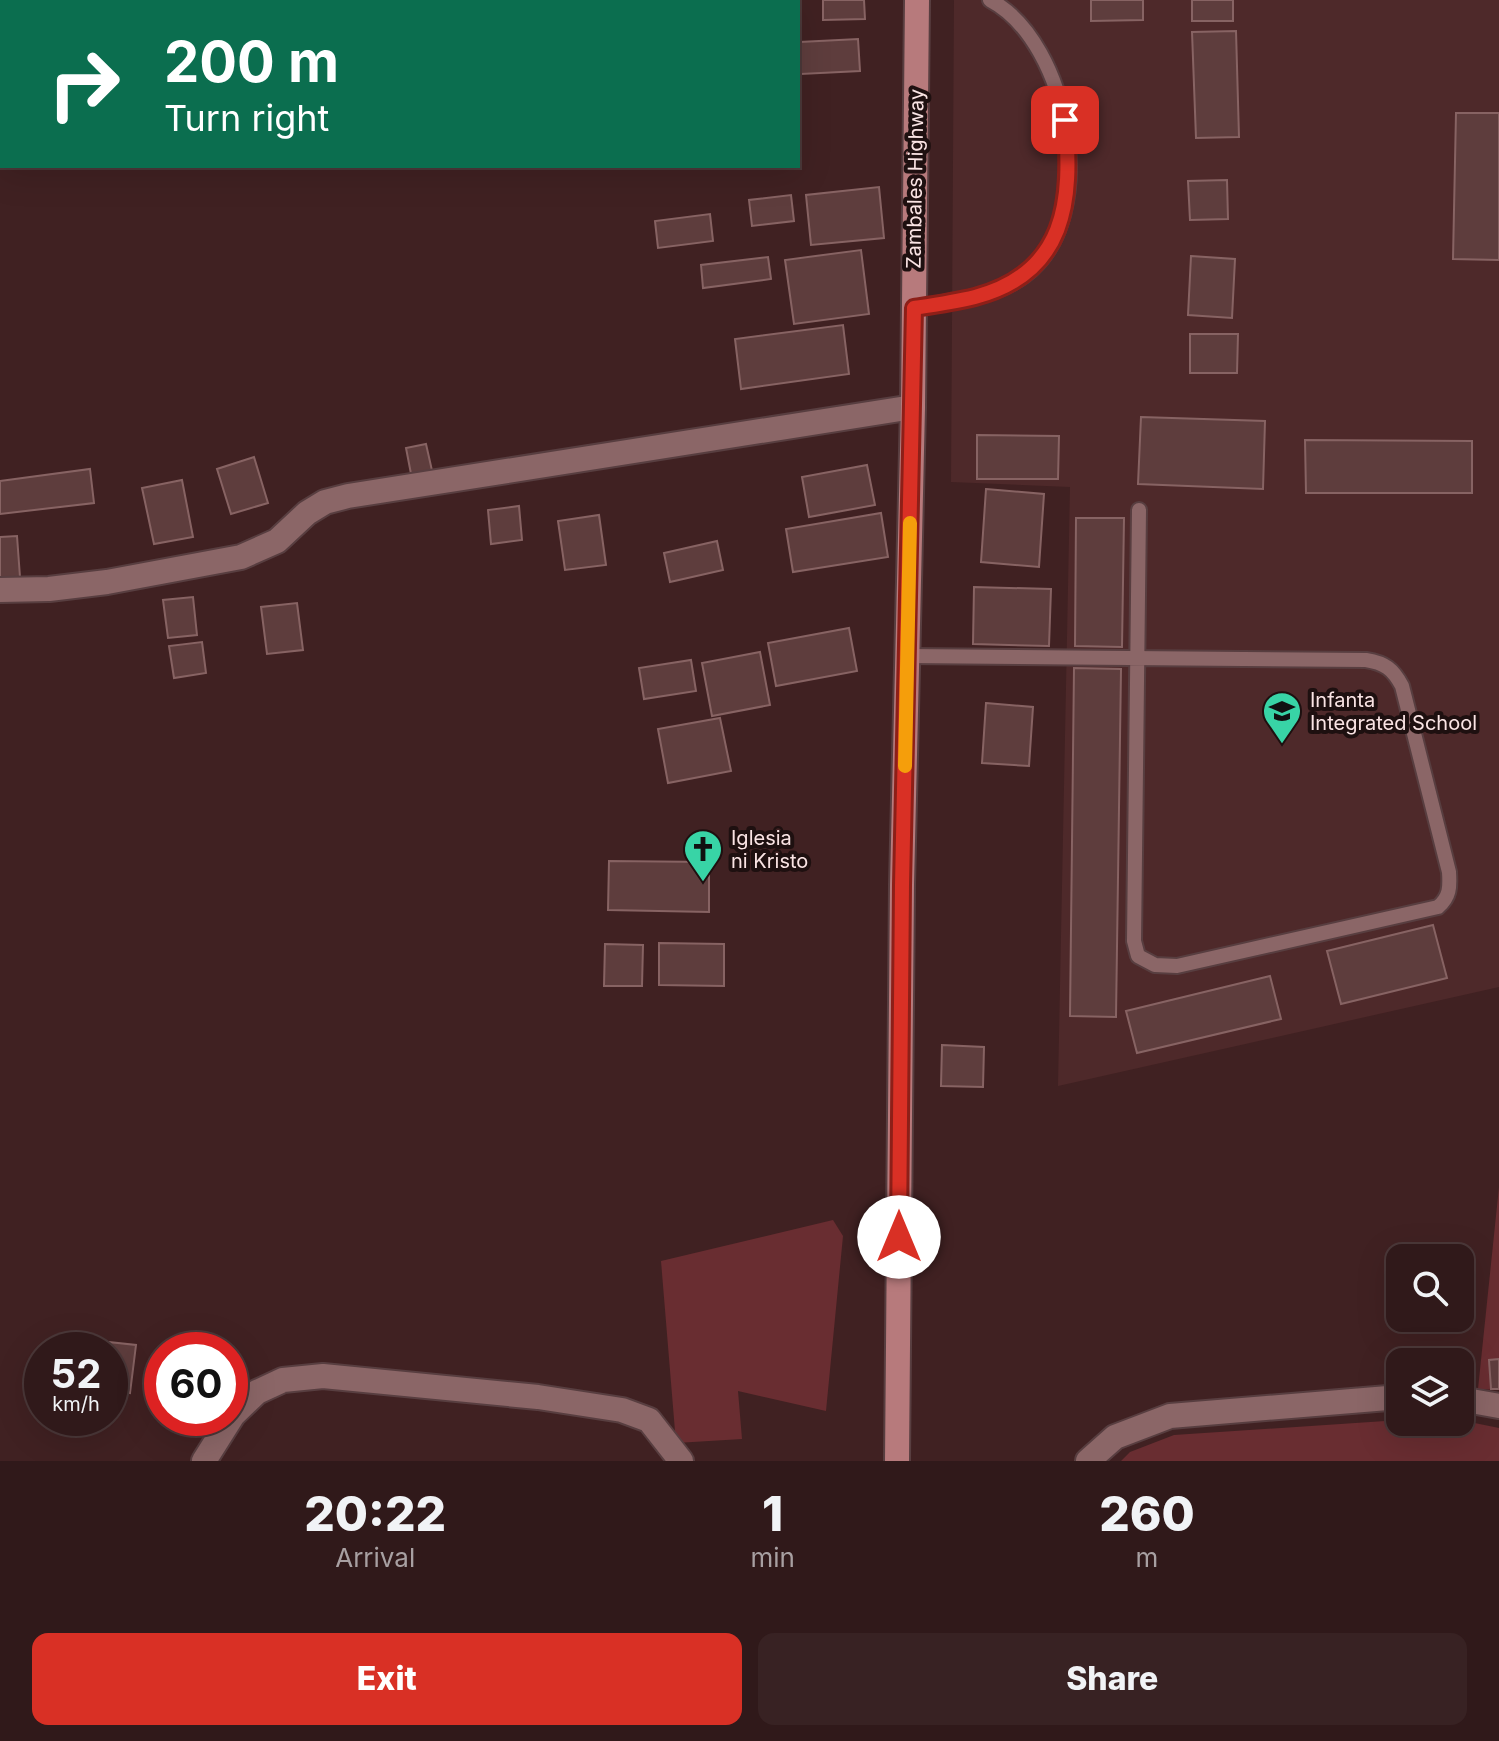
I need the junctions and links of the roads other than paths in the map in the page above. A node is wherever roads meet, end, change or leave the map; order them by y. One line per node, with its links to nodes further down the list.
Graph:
1 (917, 0): 3 (main road, Zambales Highway)
2 (990, 0): 3 (lane)
3 (914, 308): 4 (main road, Zambales Highway)
4 (913, 407): 6 (street); 7 (main road, Zambales Highway)
5 (1139, 510): 8 (lane)
6 (0, 590)
7 (908, 656): 8 (lane); 14 (main road, Zambales Highway)
8 (1137, 658): 8 (lane)
9 (1386, 1398): 15 (street)
10 (1474, 1402): 11 (street)
11 (1499, 1406)
12 (204, 1461): 13 (street)
13 (681, 1461)
14 (897, 1461)
15 (1088, 1461)

